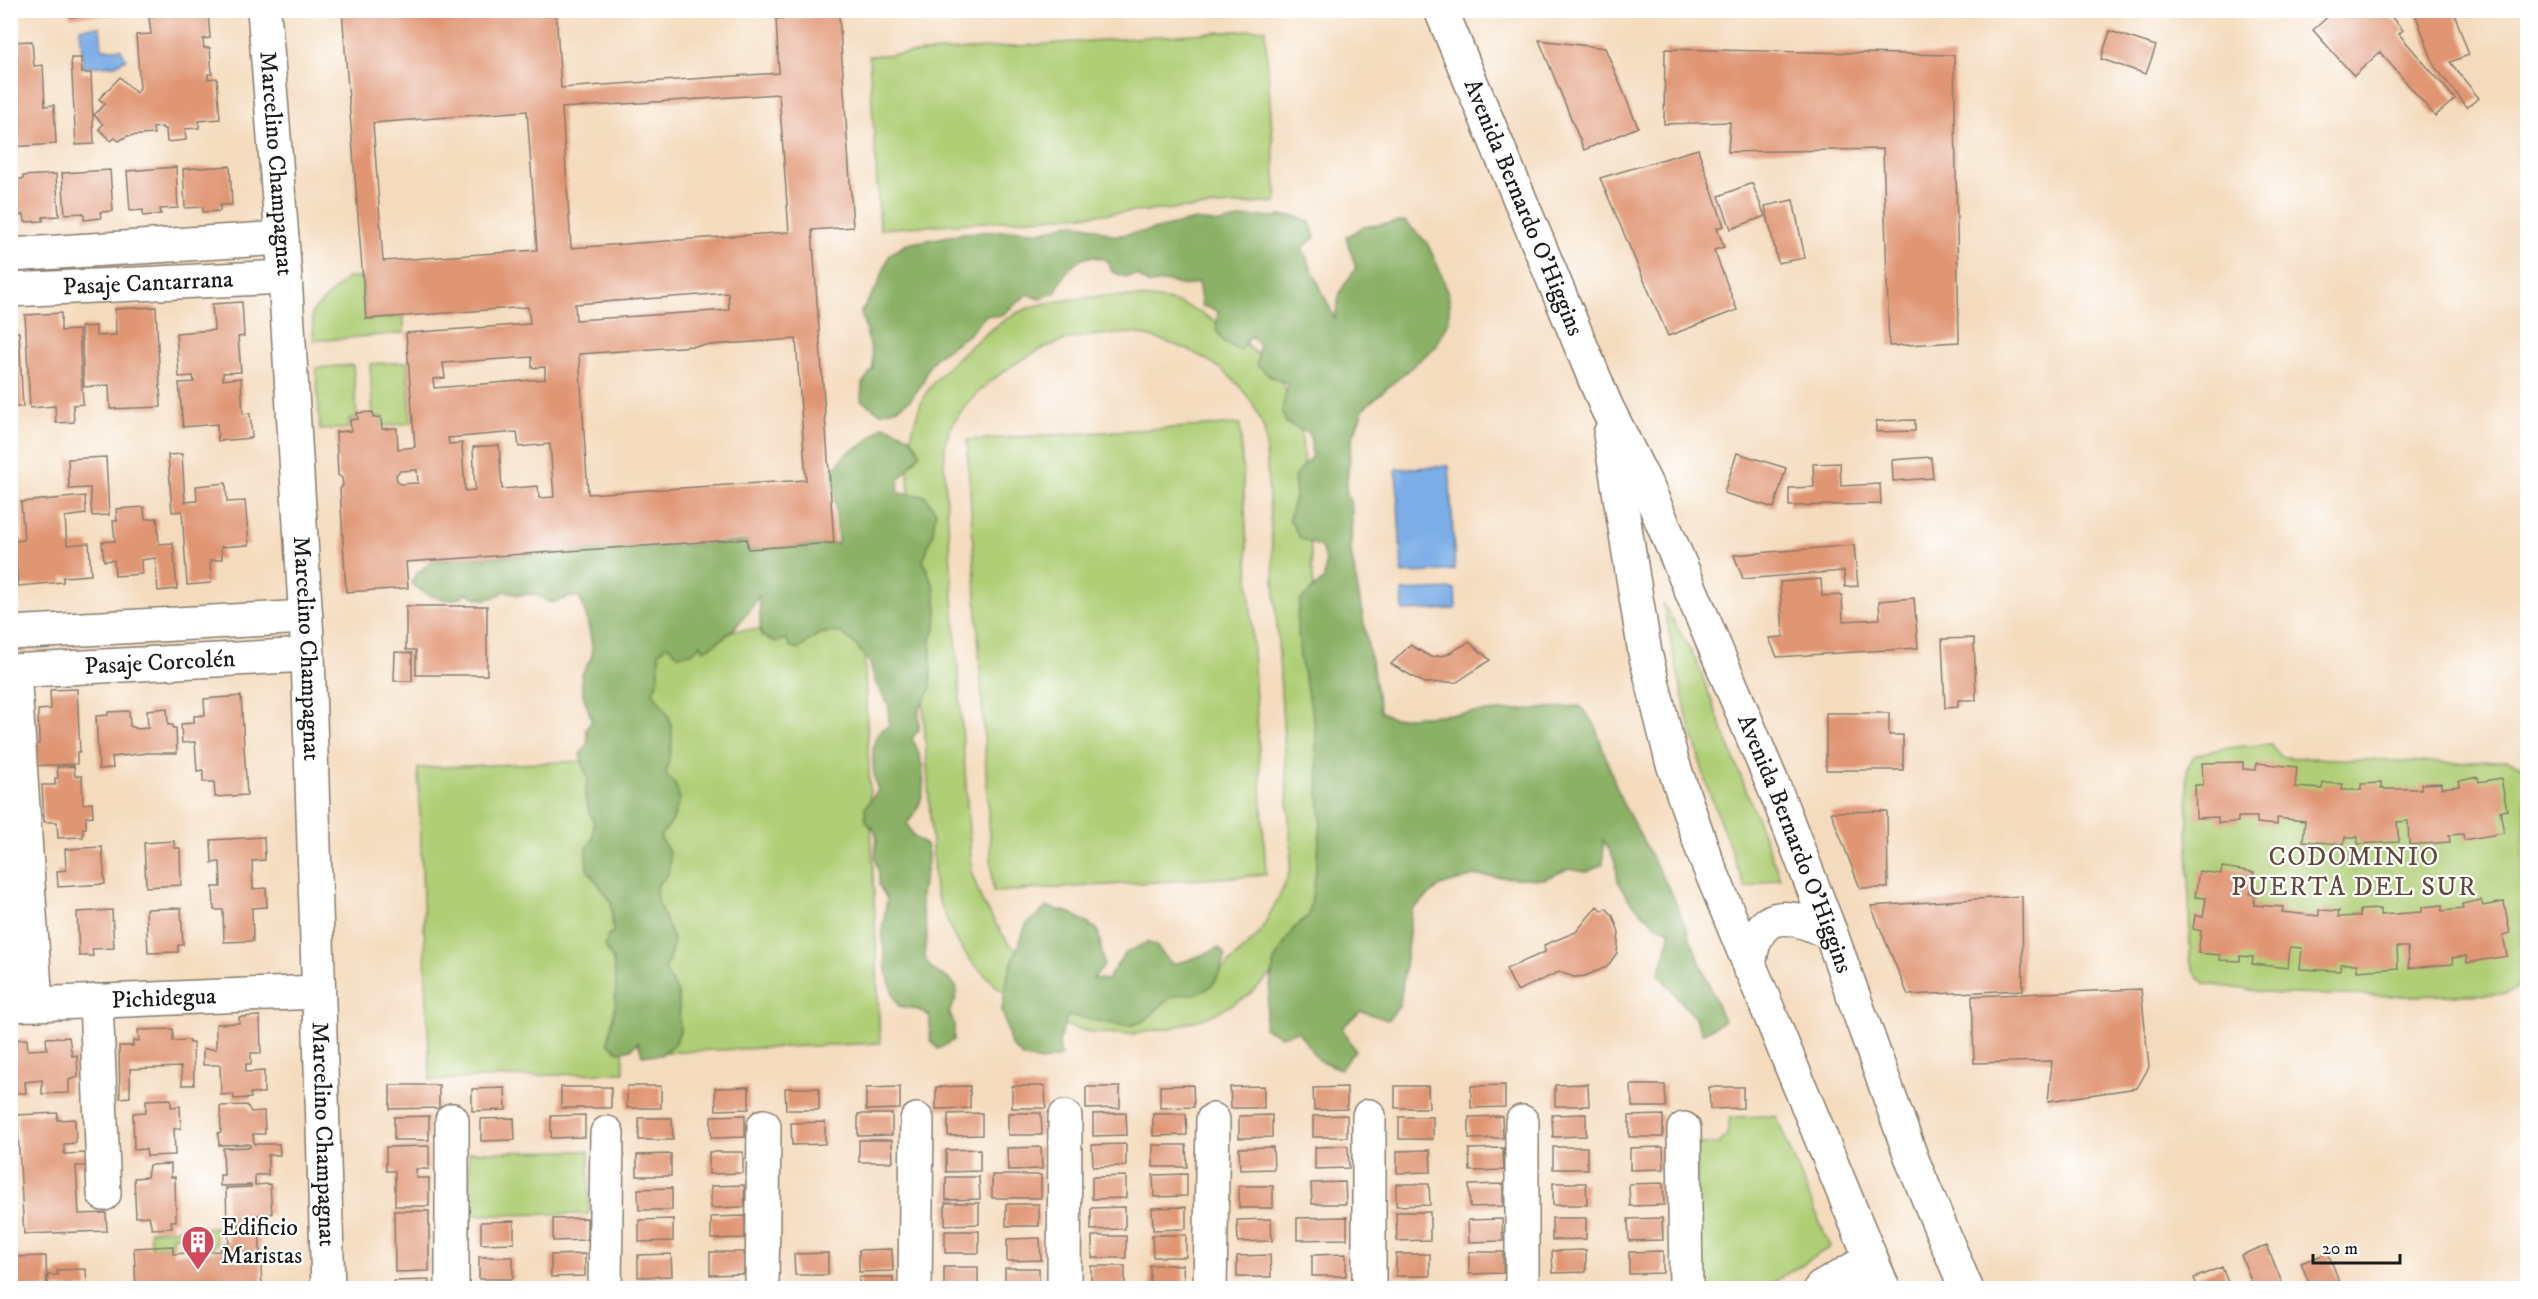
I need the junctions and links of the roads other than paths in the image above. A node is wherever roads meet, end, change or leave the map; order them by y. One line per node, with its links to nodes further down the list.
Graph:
1 (264, 10): 3 (street, Marcelino Champagnat)
2 (1441, 10): 7 (street, Avenida Bernardo O'Higgins)
3 (282, 238): 4 (street, Pasaje Cantarrana); 5 (street, Marcelino Champagnat)
4 (10, 255)
5 (285, 277): 6 (street, Pasaje Cantarrana); 8 (street, Marcelino Champagnat)
6 (10, 290)
7 (1606, 406): 13 (street, Avenida Bernardo O'Higgins); 14 (street, Avenida Bernardo O'Higgins)
8 (306, 617): 9 (street, Pasaje Corcolén); 10 (street, Marcelino Champagnat)
9 (10, 633)
10 (308, 655): 11 (street, Pasaje Corcolén); 15 (street, Marcelino Champagnat)
11 (13, 671): 12 (street)
12 (18, 847): 17 (street)
13 (1831, 934): 14 (street); 41 (street, Avenida Bernardo O'Higgins)
14 (1749, 968): 28 (street, Avenida Bernardo O'Higgins)
15 (317, 992): 16 (street, Pichidegua); 29 (street, Marcelino Champagnat)
16 (96, 1001): 17 (street, Pichidegua); 27 (street)
17 (23, 1004)
18 (1369, 1116): 36 (street)
19 (1065, 1117): 34 (street)
20 (452, 1120): 30 (street)
21 (917, 1120): 33 (street)
22 (1213, 1120): 35 (street)
23 (1522, 1122): 37 (street)
24 (764, 1126): 32 (street)
25 (1684, 1129): 38 (street)
26 (608, 1133): 31 (street)
27 (104, 1194)
28 (1871, 1258): 39 (street); 40 (street, Avenida Bernardo O'Higgins)
29 (328, 1288)
30 (452, 1288)
31 (605, 1288)
32 (762, 1288)
33 (915, 1288)
34 (1064, 1288)
35 (1210, 1288)
36 (1369, 1288)
37 (1522, 1288)
38 (1686, 1288)
39 (1821, 1288)
40 (1883, 1288)
41 (1966, 1288)

